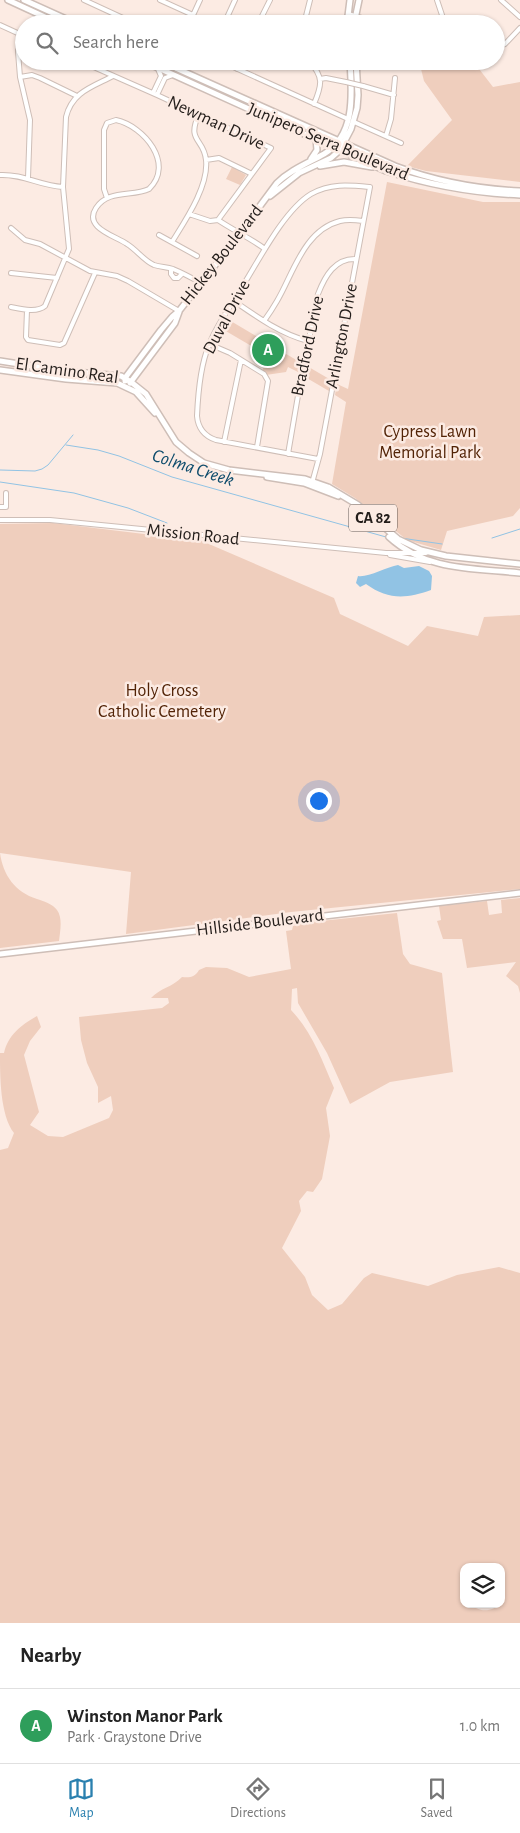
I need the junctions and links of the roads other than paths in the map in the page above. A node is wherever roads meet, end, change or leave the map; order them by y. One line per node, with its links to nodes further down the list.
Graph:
1 (8, 0): 14 (main road)
2 (24, 0): 15 (main road)
3 (84, 0): 16 (street)
4 (160, 0): 17 (street)
5 (200, 0): 17 (street)
6 (235, 0): 18 (street)
7 (270, 0): 19 (street)
8 (310, 0): 20 (street)
9 (350, 0): 13 (main road)
10 (359, 0): 21 (main road)
11 (437, 0): 22 (street)
12 (502, 0): 23 (street)
13 (348, 14): 21 (street)
14 (40, 15)
15 (57, 15)
16 (116, 15)
17 (193, 15)
18 (228, 15)
19 (262, 15)
20 (306, 15)
21 (356, 15)
22 (442, 15)
23 (520, 17)
24 (0, 25): 26 (street)
25 (520, 28): 27 (street)
26 (15, 32)
27 (505, 44)
28 (19, 70): 39 (street)
29 (100, 70): 38 (street, Newman Drive)
30 (159, 70): 42 (street)
31 (163, 70): 37 (main road, Junipero Serra Boulevard)
32 (179, 70): 50 (main road, Junipero Serra Boulevard)
33 (239, 70): 45 (street)
34 (317, 70): 41 (street)
35 (350, 70): 47 (main road, Hickey Boulevard)
36 (356, 70): 47 (main road, Hickey Boulevard)
37 (174, 75): 42 (street); 51 (main road, Junipero Serra Boulevard)
38 (113, 76): 42 (street, Newman Drive); 44 (street)
39 (20, 77): 44 (street); 63 (street)
40 (395, 78): 43 (street)
41 (320, 79): 43 (street, bridge); 45 (street)
42 (155, 94): 46 (street, Newman Drive)
43 (394, 94): 49 (street)
44 (77, 96): 64 (street)
45 (314, 104): 47 (street)
46 (199, 114): 57 (street); 61 (street, Newman Drive)
47 (351, 120): 48 (main road, Hickey Boulevard); 49 (street)
48 (346, 132): 50 (main road); 52 (main road, Hickey Boulevard); 55 (main road)
49 (386, 136): 53 (street)
50 (326, 137): 52 (main road, Junipero Serra Boulevard)
51 (316, 139): 54 (main road, Junipero Serra Boulevard); 58 (main road)
52 (340, 143): 54 (main road, Hickey Boulevard); 55 (main road, Junipero Serra Boulevard); 56 (main road, Hickey Boulevard)
53 (401, 143)
54 (333, 147): 56 (main road, Junipero Serra Boulevard); 58 (main road, Hickey Boulevard)
55 (352, 148): 66 (main road, Junipero Serra Boulevard)
56 (340, 150): 59 (main road, Hickey Boulevard); 60 (main road, Junipero Serra Boulevard)
57 (206, 160): 61 (street); 70 (street)
58 (309, 162): 69 (main road, Hickey Boulevard)
59 (304, 170): 60 (main road); 69 (main road, Hickey Boulevard)
60 (386, 171): 67 (main road, Junipero Serra Boulevard)
61 (252, 174): 71 (street, Newman Drive)
62 (0, 175): 63 (street)
63 (28, 178): 64 (street)
64 (63, 187): 79 (street)
65 (370, 187): 72 (street, Arlington Drive); 77 (street, Duval Drive)
66 (520, 191)
67 (520, 195)
68 (107, 198): 68 (street); 81 (street)
69 (265, 200): 74 (main road, Hickey Boulevard)
70 (189, 214): 71 (street); 76 (street)
71 (218, 220): 74 (street)
72 (363, 221): 80 (street, Arlington Drive); 91 (street)
73 (11, 228): 79 (street)
74 (240, 233): 77 (street); 86 (main road, Hickey Boulevard)
75 (159, 235): 76 (street)
76 (172, 242): 78 (street)
77 (265, 249): 87 (street, Duval Drive)
78 (196, 256)
79 (67, 258): 83 (street); 85 (street)
80 (356, 259): 92 (street, Bradford Drive); 103 (street, Arlington Drive)
81 (172, 269): 84 (street); 84 (street)
82 (11, 273): 85 (street)
83 (95, 273): 89 (street); 90 (street)
84 (182, 274): 86 (street)
85 (57, 278): 89 (street)
86 (202, 283): 90 (main road, Hickey Boulevard)
87 (234, 302): 91 (street); 93 (street, Duval Drive)
88 (11, 307): 89 (street)
89 (27, 310)
90 (179, 311): 97 (main road, Hickey Boulevard); 98 (main road, Hickey Boulevard)
91 (264, 321): 92 (street)
92 (308, 341): 102 (street, Bradford Drive)
93 (209, 344): 94 (street); 100 (street, Duval Drive)
94 (240, 360): 100 (street); 101 (street)
95 (0, 361): 97 (main road, El Camino Real / CA 82)
96 (0, 370): 99 (main road, El Camino Real / CA 82)
97 (125, 378): 98 (main road, El Camino Real / CA 82); 99 (main road)
98 (131, 382): 99 (main road, Hickey Boulevard); 104 (main road, El Camino Real / CA 82)
99 (126, 387): 104 (main road, El Camino Real / CA 82)
100 (224, 442): 101 (street, Duval Drive)
101 (256, 448): 102 (street, Duval Drive)
102 (288, 454): 103 (street, Duval Drive)
103 (318, 459): 104 (street, Arlington Drive)
104 (312, 483): 108 (main road, El Camino Real / CA 82); 111 (main road, El Camino Real / CA 82)
105 (6, 493): 106 (street)
106 (0, 507)
107 (0, 520): 110 (street, Mission Road)
108 (393, 540): 109 (main road, El Camino Real / CA 82); 110 (street)
109 (411, 553): 110 (street, Mission Road); 111 (street, Mission Road); 112 (main road, El Camino Real / CA 82)
110 (386, 554): 112 (street, Mission Road)
111 (433, 554): 113 (main road, El Camino Real / CA 82)
112 (435, 563): 114 (main road, El Camino Real / CA 82)
113 (520, 564)
114 (520, 573)
115 (520, 893): 116 (main road, Hillside Boulevard)
116 (0, 954)

